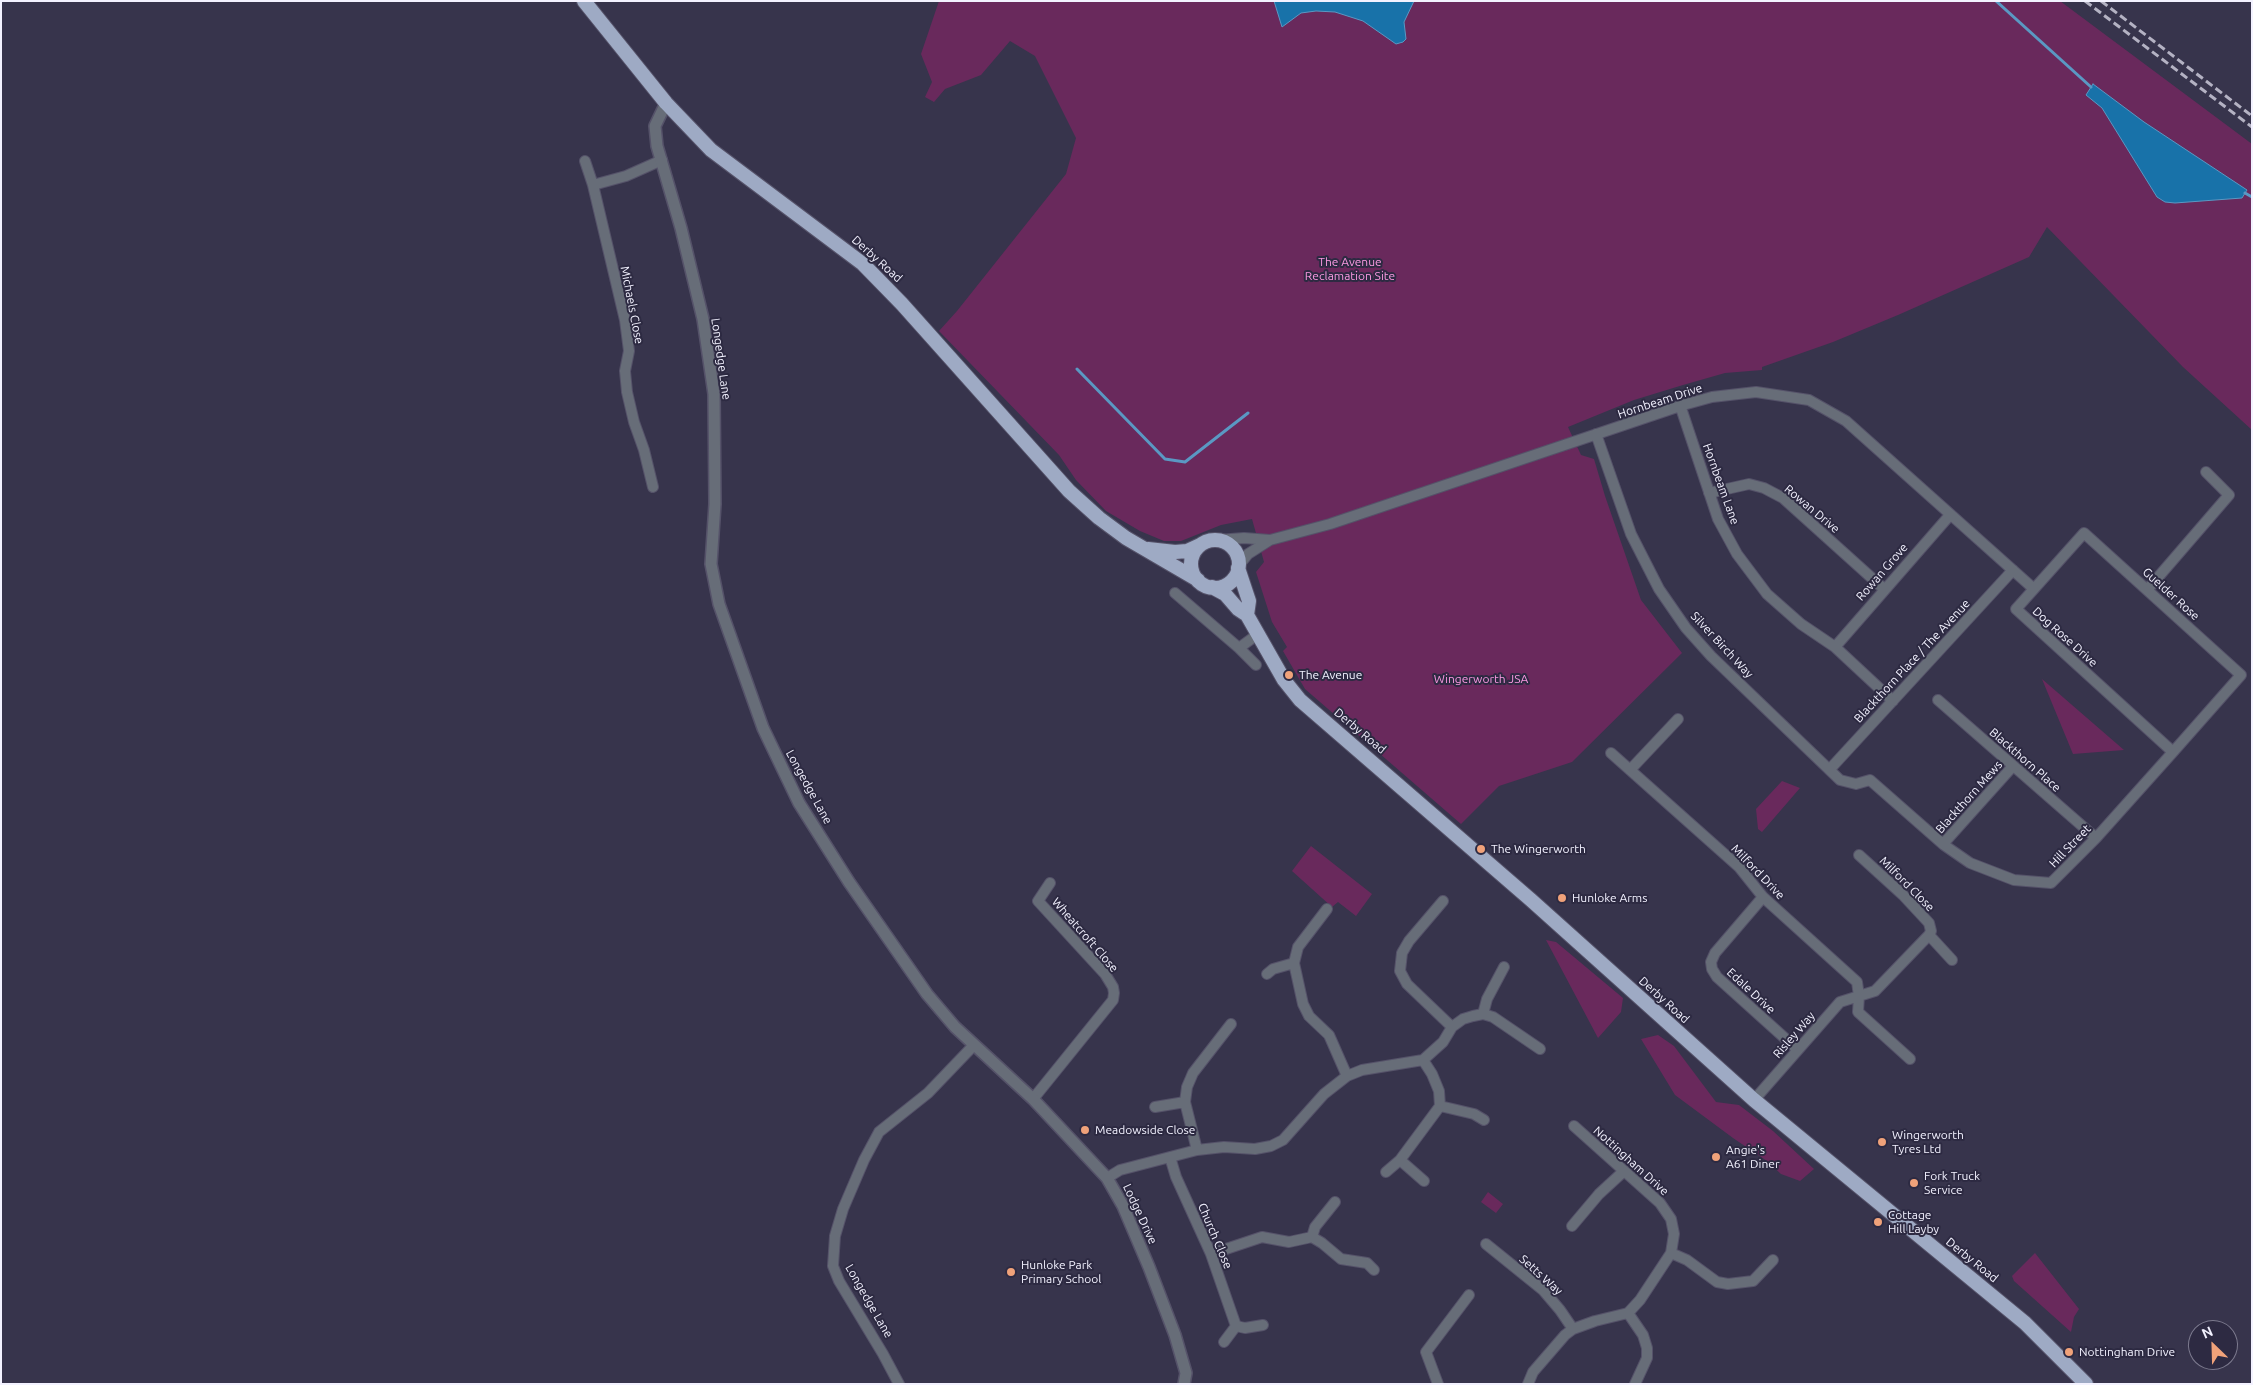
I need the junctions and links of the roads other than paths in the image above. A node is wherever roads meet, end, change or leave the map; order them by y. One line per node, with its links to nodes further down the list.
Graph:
1 (584, 1): 2 (highway, Derby Road)
2 (666, 103): 3 (street, Longedge Lane); 16 (highway, Derby Road)
3 (662, 160): 5 (street); 56 (street, Longedge Lane)
4 (585, 161): 5 (street, Michaels Close)
5 (593, 185): 9 (street, Michaels Close)
6 (1680, 406): 7 (street, Hornbeam Drive); 10 (street, Hornbeam Lane); 11 (street, Hornbeam Drive)
7 (1596, 434): 14 (street, Hornbeam Drive); 34 (street, Silver Birch Way)
8 (2206, 472): 23 (street)
9 (653, 487)
10 (1709, 493): 21 (street, Rowan Drive); 27 (street, Hornbeam Lane)
11 (1950, 514): 18 (street, Hornbeam Drive); 21 (street, Rowan Grove)
12 (2084, 533): 22 (street, Dog Rose Drive); 23 (street, Guelder Rose)
13 (1218, 540): 14 (street, Hornbeam Drive); 15 (highway); 17 (highway)
14 (1270, 540): 17 (street, Hornbeam Drive)
15 (1200, 545): 16 (highway); 19 (highway)
16 (1142, 549): 19 (highway, Derby Road)
17 (1238, 567): 20 (highway); 25 (highway, Derby Road)
18 (2012, 570): 22 (street, Hornbeam Drive); 32 (street, Blackthorn Place / The Avenue)
19 (1198, 580): 20 (highway)
20 (1212, 587): 25 (highway, Derby Road)
21 (1884, 589): 27 (street, Rowan Grove)
22 (2034, 590): 35 (street, Dog Rose Drive)
23 (2147, 590): 30 (street, Guelder Rose)
24 (1175, 593): 28 (street)
25 (1247, 615): 26 (highway, Derby Road)
26 (1258, 634): 28 (street); 63 (highway, Derby Road)
27 (1835, 647): 32 (street, Hornbeam Lane)
28 (1239, 648): 29 (street)
29 (1256, 665)
30 (2241, 674): 35 (street, Hill Street)
31 (1938, 700): 37 (street, Blackthorn Place)
32 (1893, 701): 38 (street, Blackthorn Place / The Avenue)
33 (1678, 719): 39 (street)
34 (1807, 746): 38 (street, Hill Street)
35 (2173, 752): 40 (street, Hill Street)
36 (1612, 753): 39 (street, Milford Drive)
37 (2013, 766): 40 (street, Blackthorn Place); 41 (street, Blackthorn Mews)
38 (1830, 769): 41 (street, Hill Street)
39 (1630, 770): 44 (street, Milford Drive)
40 (2096, 838): 41 (street, Hill Street)
41 (1943, 844)
42 (1858, 855): 47 (street, Milford Close)
43 (1050, 882): 62 (street, Wheatcroft Close)
44 (1763, 897): 52 (street, Milford Drive); 58 (street, Edale Drive)
45 (1443, 901): 55 (street)
46 (1327, 909): 49 (street)
47 (1929, 935): 48 (street, Milford Close); 52 (street)
48 (1952, 960)
49 (1294, 963): 51 (street); 61 (street)
50 (1504, 967): 53 (street)
51 (1267, 974)
52 (1859, 996): 58 (street, Risley Way); 59 (street, Milford Drive)
53 (1483, 1014): 55 (street); 57 (street)
54 (1231, 1024): 64 (street)
55 (1452, 1027): 60 (street)
56 (974, 1045): 62 (street, Lodge Drive); 90 (street, Longedge Lane)
57 (1540, 1048)
58 (1798, 1050): 63 (street, Risley Way)
59 (1910, 1059)
60 (1423, 1060): 61 (street); 65 (street)
61 (1347, 1076): 69 (street)
62 (1033, 1099): 74 (street, Lodge Drive)
63 (1754, 1100): 95 (highway, Derby Road)
64 (1185, 1102): 66 (street); 69 (street)
65 (1440, 1106): 67 (street); 71 (street)
66 (1155, 1107)
67 (1484, 1120)
68 (1574, 1126): 72 (street, Nottingham Drive)
69 (1197, 1150): 70 (street)
70 (1170, 1156): 74 (street); 81 (street, Church Close)
71 (1400, 1160): 73 (street); 75 (street)
72 (1624, 1171): 77 (street); 80 (street, Nottingham Drive)
73 (1386, 1172)
74 (1107, 1178): 91 (street, Lodge Drive)
75 (1424, 1180)
76 (1335, 1202): 78 (street)
77 (1572, 1226)
78 (1312, 1237): 81 (street); 83 (street)
79 (1486, 1244): 88 (street, Setts Way)
80 (1671, 1253): 82 (street); 85 (street, Nottingham Drive)
81 (1211, 1254): 87 (street, Church Close)
82 (1773, 1260)
83 (1374, 1270)
84 (1470, 1295): 92 (street)
85 (1628, 1312): 88 (street); 94 (street)
86 (1263, 1325): 87 (street)
87 (1236, 1326): 89 (street)
88 (1573, 1329): 93 (street)
89 (1224, 1342)
90 (899, 1384)
91 (1184, 1384)
92 (1438, 1384)
93 (1528, 1384)
94 (1635, 1384)
95 (2086, 1384)

